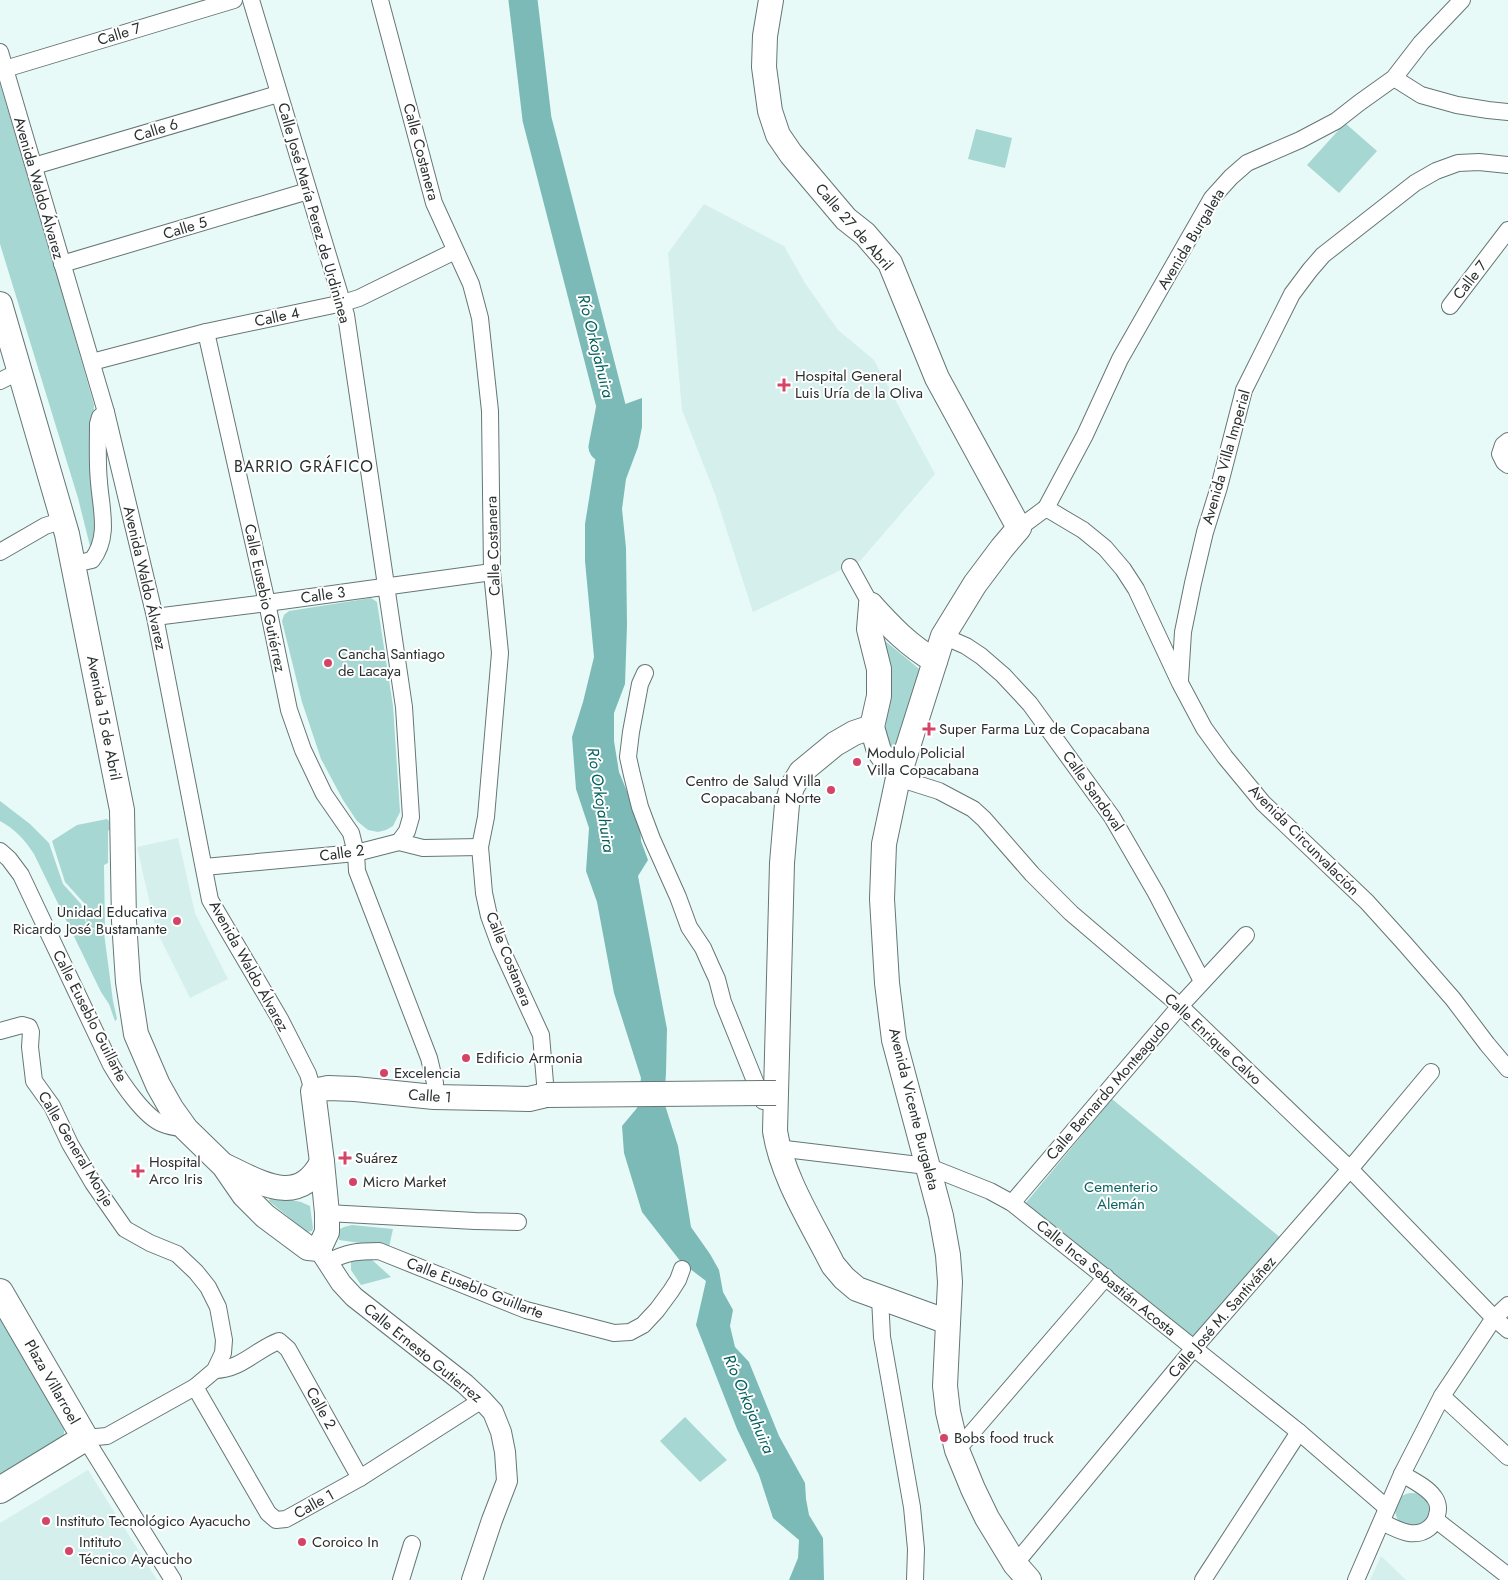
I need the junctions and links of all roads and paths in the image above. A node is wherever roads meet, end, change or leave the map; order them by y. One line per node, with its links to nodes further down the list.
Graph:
1 (234, 0): 7 (street, Calle 7)
2 (251, 0): 9 (street, Calle José María Perez de Urdininea)
3 (380, 0): 15 (street, Calle Costanera)
4 (771, 0): 28 (main road, Calle 27 de Abril)
5 (1462, 0): 8 (street, Avenida Burgaleta)
6 (0, 52): 7 (street, Avenida Waldo Álvarez)
7 (5, 69): 12 (street, Avenida Waldo Álvarez)
8 (1394, 78): 10 (street); 26 (street, Avenida Burgaleta)
9 (278, 94): 12 (street, Calle 6); 13 (street, Calle José María Perez de Urdininea)
10 (1508, 112)
11 (1508, 165): 40 (street, Avenida Villa Imperial)
12 (34, 166): 16 (street, Avenida Waldo Álvarez)
13 (308, 191): 16 (street, Calle 5); 17 (street, Calle José María Perez de Urdininea)
14 (1508, 230): 19 (street, Calle 7)
15 (455, 251): 17 (street, Calle 4); 32 (street, Calle Costanera)
16 (62, 264): 21 (street, Avenida Waldo Álvarez)
17 (343, 303): 20 (street, Calle 4); 33 (street, Calle José María Perez de Urdininea)
18 (0, 304): 22 (main road, Avenida 15 de Abril)
19 (1450, 306)
20 (206, 332): 21 (street, Calle 4); 34 (street, Calle Eusebio Gutiérrez)
21 (92, 362): 23 (street, Avenida Waldo Álvarez)
22 (10, 376): 27 (main road, Avenida 15 de Abril)
23 (106, 412): 30 (street); 36 (street, Avenida Waldo Álvarez)
24 (1508, 441): 25 (street)
25 (1508, 465)
26 (1046, 508): 28 (street, Avenida Burgaleta); 40 (street, Avenida Circunvalación)
27 (64, 520): 29 (street); 30 (main road, Avenida 15 de Abril)
28 (1019, 528): 37 (main road, Avenida Vicente Burgaleta)
29 (0, 552)
30 (74, 564): 58 (main road, Avenida 15 de Abril)
31 (850, 567): 35 (street)
32 (492, 572): 33 (street, Calle 3); 44 (street, Calle Costanera)
33 (386, 586): 34 (street, Calle 3); 43 (street, Calle José María Perez de Urdininea)
34 (267, 603): 36 (street, Calle 3); 46 (street, Calle Eusebio Gutiérrez)
35 (870, 605): 38 (main road); 41 (main road)
36 (155, 617): 47 (street, Avenida Waldo Álvarez)
37 (942, 636): 38 (main road, Avenida Vicente Burgaleta); 49 (street, Calle Sandoval)
38 (935, 661): 42 (main road, Avenida Vicente Burgaleta)
39 (646, 673): 59 (street)
40 (1180, 683): 52 (street, Avenida Circunvalación)
41 (872, 727): 42 (main road); 55 (main road)
42 (899, 774): 50 (street, Calle Enrique Calvo); 62 (main road, Avenida Vicente Burgaleta)
43 (399, 842): 44 (street, Calle 2); 46 (street, Calle 2)
44 (480, 847): 56 (street, Calle Costanera)
45 (0, 851): 58 (street, Calle Euseblo Guillarte)
46 (356, 853): 47 (street, Calle 2); 57 (street)
47 (204, 867): 54 (street, Avenida Waldo Álvarez)
48 (1246, 935): 49 (street, Calle Bernardo Monteagudo)
49 (1202, 981): 50 (street, Calle Bernardo Monteagudo)
50 (1180, 1006): 63 (street, Calle Enrique Calvo); 64 (street, Calle Bernardo Monteagudo)
51 (0, 1031): 77 (street, Calle General Monje)
52 (1508, 1069)
53 (1431, 1072): 63 (street, Calle José M. Santiváñez)
54 (313, 1091): 57 (main road, Calle 1); 60 (main road)
55 (776, 1093): 56 (main road, Calle 1, bridge); 59 (main road)
56 (546, 1095): 57 (main road, Calle 1)
57 (434, 1097)
58 (186, 1129): 61 (main road)
59 (776, 1139): 62 (street, Calle Inca Sebastián Acosta); 71 (main road)
60 (322, 1162): 61 (main road); 65 (main road)
61 (224, 1166): 67 (main road)
62 (928, 1166): 64 (street, Calle Inca Sebastián Acosta); 74 (main road, Avenida Vicente Burgaleta)
63 (1350, 1169): 73 (street, Calle Enrique Calvo); 76 (street, Calle José M. Santiváñez)
64 (1012, 1203): 69 (street, Calle Inca Sebastián Acosta)
65 (326, 1213): 66 (street); 67 (main road)
66 (518, 1222)
67 (323, 1256): 68 (street, Calle Euseblo Guillarte); 80 (street, Calle Ernesto Gutierrez)
68 (682, 1268)
69 (1106, 1277): 76 (street, Calle Inca Sebastián Acosta); 83 (street)
70 (0, 1292): 82 (main road, Plaza Villarroel)
71 (880, 1298): 74 (main road); 96 (street)
72 (1508, 1305): 73 (street)
73 (1494, 1318): 75 (street, Calle Enrique Calvo); 79 (street)
74 (948, 1322): 83 (main road, Avenida Vicente Burgaleta)
75 (1508, 1330)
76 (1194, 1348): 81 (street, Calle Inca Sebastián Acosta); 91 (street, Calle José M. Santiváñez)
77 (215, 1370): 78 (street); 86 (street, Calle 2)
78 (195, 1387): 82 (street); 86 (street, Calle 1)
79 (1442, 1396): 84 (street); 85 (street)
80 (482, 1400): 86 (street, Calle 1); 95 (street, Calle Ernesto Gutierrez)
81 (1300, 1432): 88 (street, Calle Inca Sebastián Acosta); 97 (street)
82 (85, 1438): 87 (main road, Plaza Villarroel); 93 (street)
83 (957, 1450): 91 (main road, Avenida Vicente Burgaleta)
84 (1508, 1457)
85 (1402, 1474): 88 (street); 89 (street)
86 (360, 1478)
87 (0, 1490)
88 (1384, 1515): 89 (street); 98 (street)
89 (1436, 1520): 92 (street)
90 (412, 1544): 94 (street)
91 (1022, 1572)
92 (1508, 1576)
93 (173, 1580)
94 (401, 1580)
95 (472, 1580)
96 (915, 1580)
97 (1203, 1580)
98 (1356, 1580)

